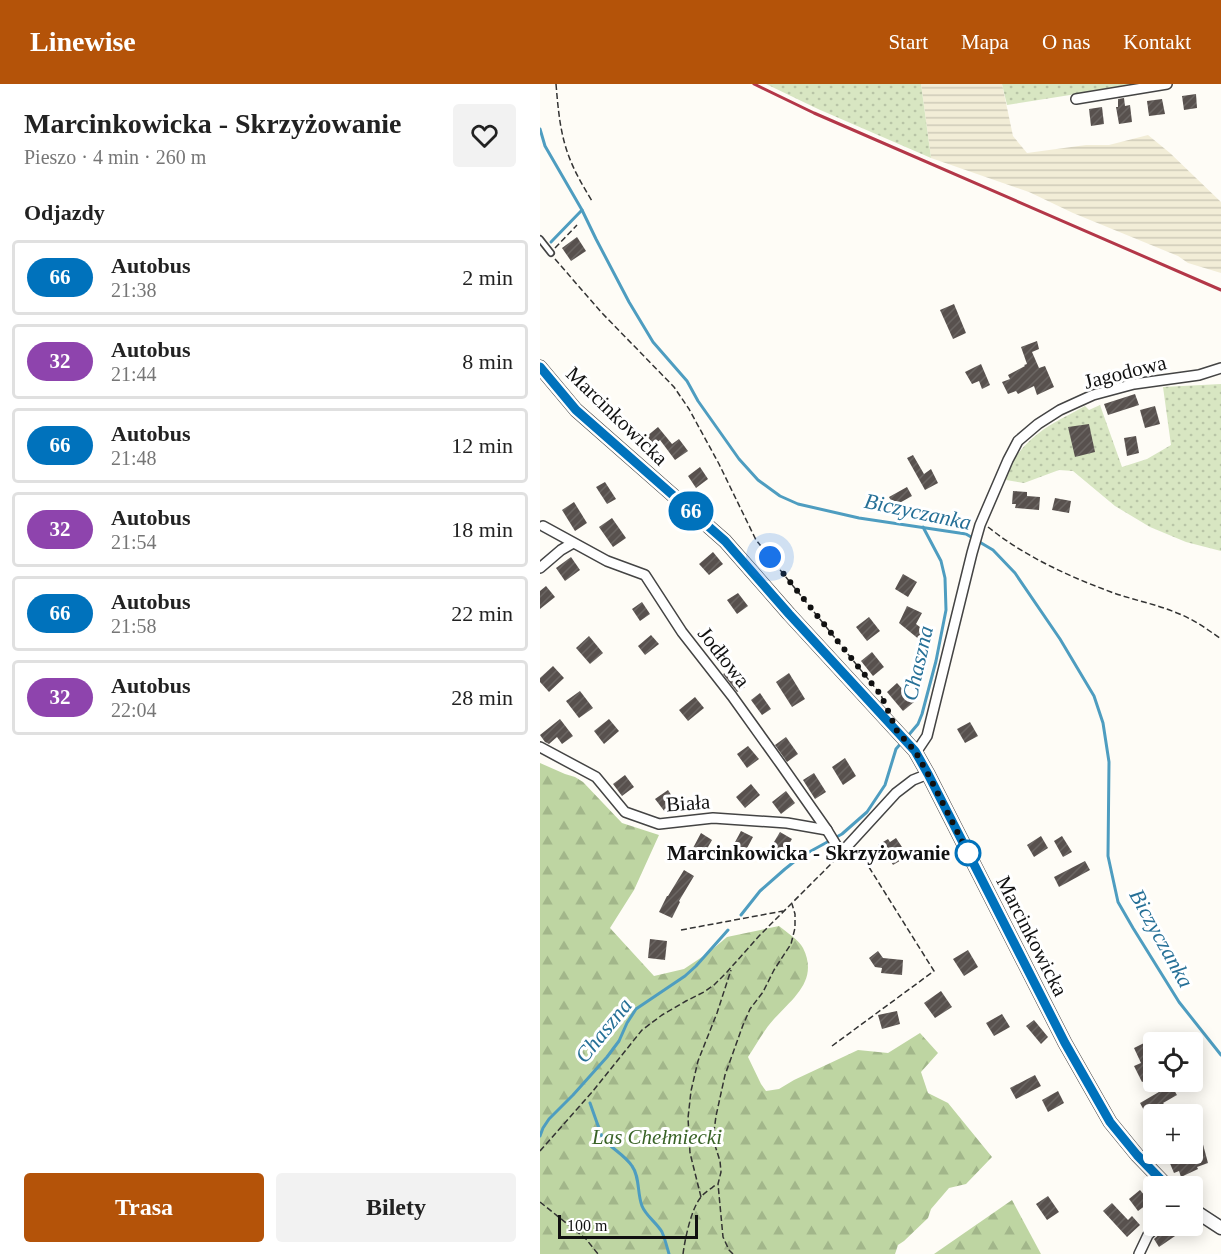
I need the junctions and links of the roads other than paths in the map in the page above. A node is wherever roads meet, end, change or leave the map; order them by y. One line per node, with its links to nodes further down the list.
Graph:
1 (1167, 84): 2 (street)
2 (1076, 99)
3 (540, 239): 4 (lane)
4 (550, 253)
5 (540, 367): 10 (street, Marcinkowicka)
6 (1221, 368): 10 (street, Jagodowa)
7 (543, 526): 8 (street, Jodłowa)
8 (573, 543): 9 (street); 13 (street, Jodłowa)
9 (540, 568)
10 (908, 744): 12 (street, Marcinkowicka)
11 (540, 747): 13 (street, Biała)
12 (928, 774): 13 (street, Jodłowa); 14 (street, Marcinkowicka)
13 (831, 837)
14 (1157, 1176)
15 (1203, 1216): 16 (street)
16 (1221, 1228)
17 (1148, 1236): 18 (street)
18 (1139, 1254)

